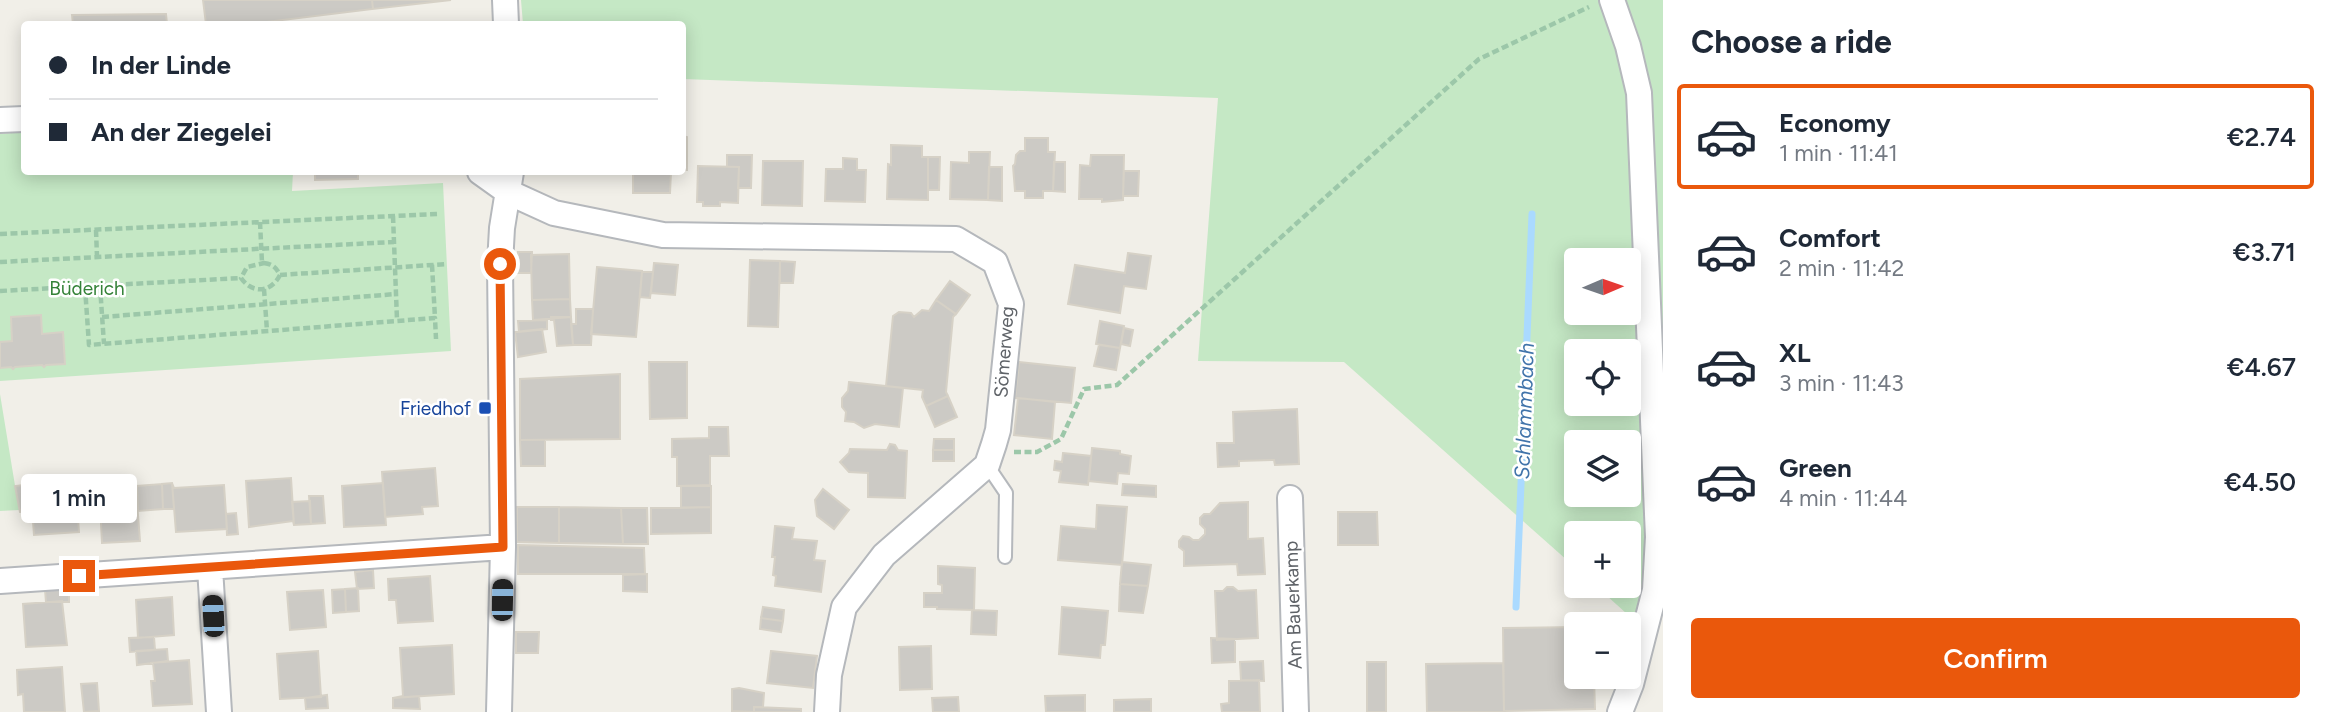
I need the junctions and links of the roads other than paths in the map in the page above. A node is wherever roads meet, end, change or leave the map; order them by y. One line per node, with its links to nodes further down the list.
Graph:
1 (505, 0): 3 (street)
2 (1603, 3): 10 (street)
3 (506, 21)
4 (21, 119): 5 (street)
5 (0, 120)
6 (489, 175): 7 (street, Sömerweg)
7 (509, 182): 8 (street, Sömerweg); 11 (street)
8 (990, 455): 12 (lane); 17 (street)
9 (1290, 498): 18 (street, Am Bauerkamp)
10 (1660, 536): 19 (street)
11 (503, 547): 13 (street); 16 (street)
12 (1004, 557)
13 (210, 568): 14 (street); 15 (street)
14 (0, 581)
15 (219, 712)
16 (499, 712)
17 (827, 712)
18 (1296, 712)
19 (1620, 712)

